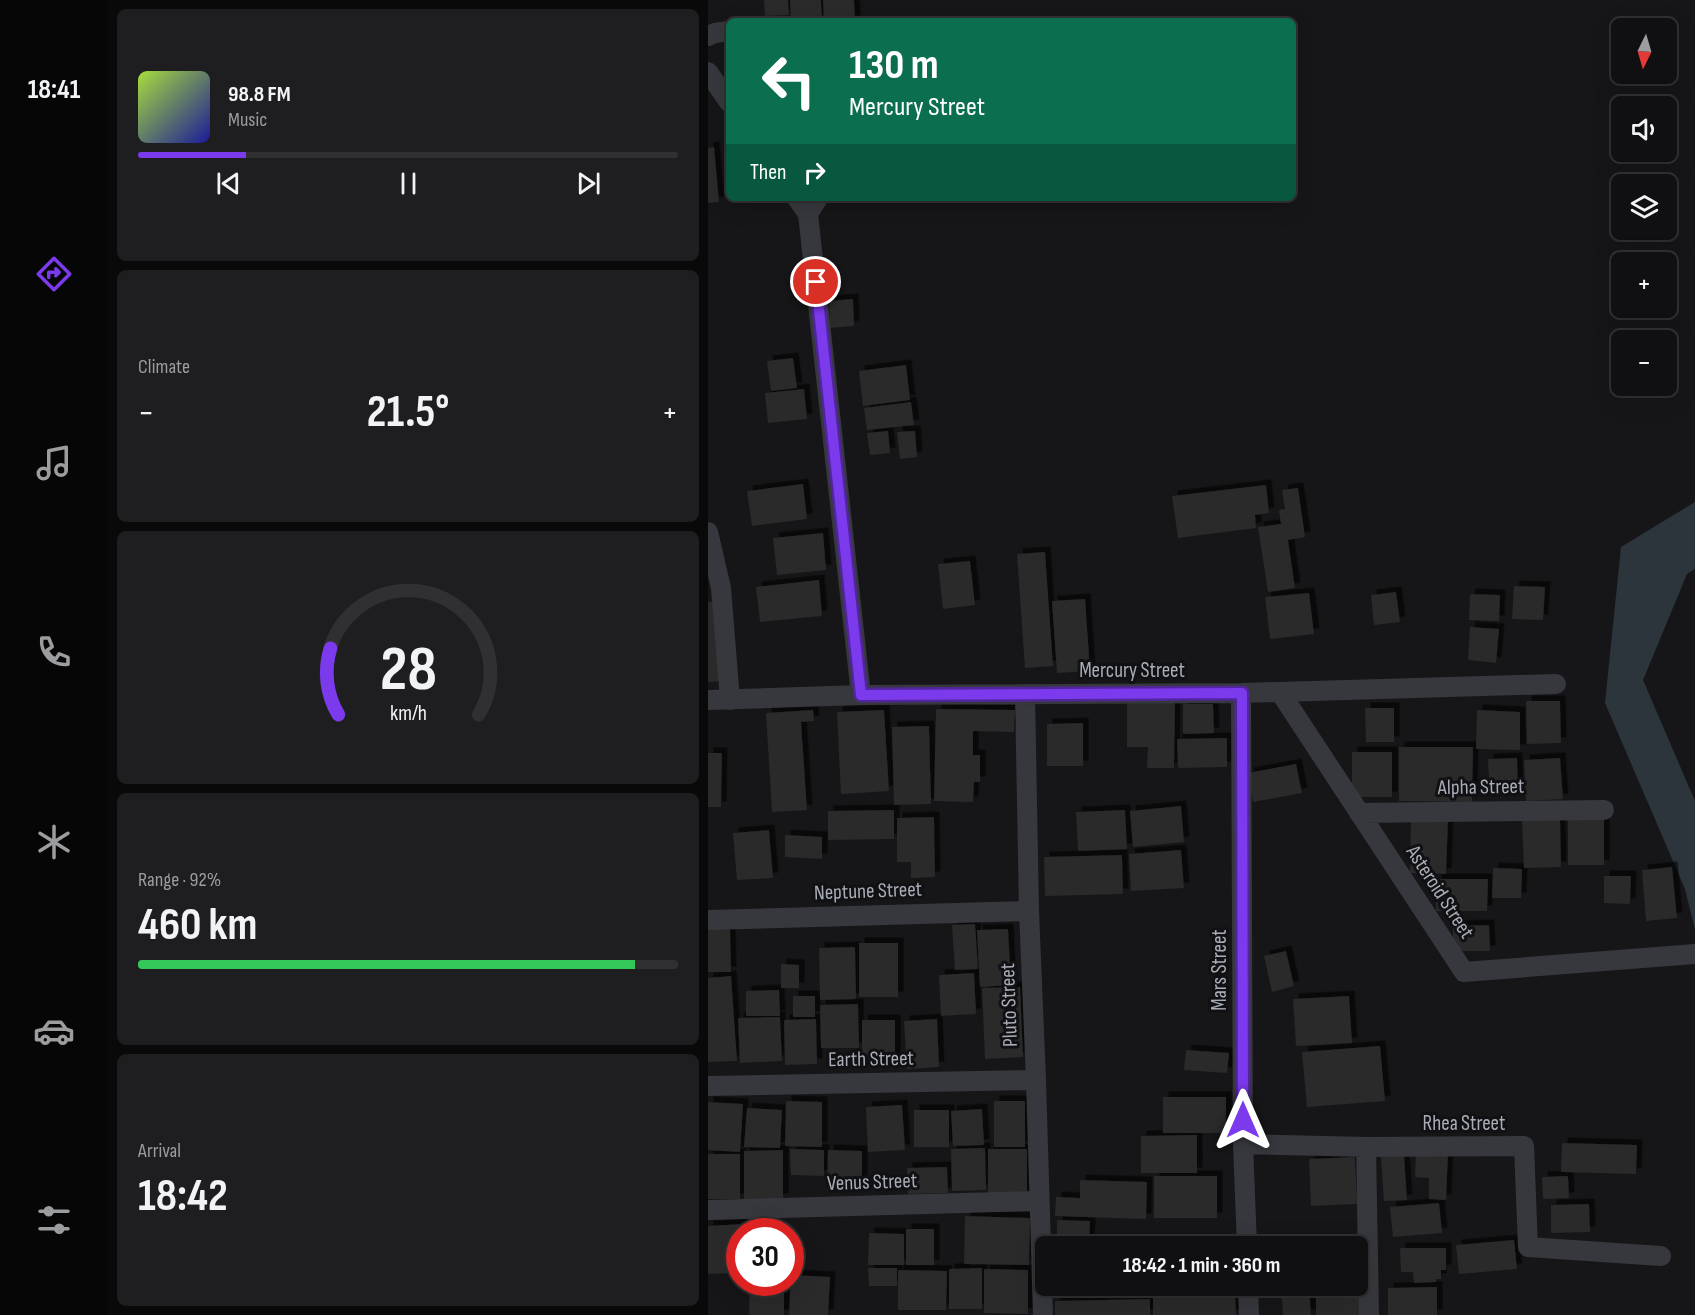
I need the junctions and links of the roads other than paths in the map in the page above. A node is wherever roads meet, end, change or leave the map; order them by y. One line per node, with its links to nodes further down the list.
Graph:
1 (726, 31): 2 (street)
2 (708, 36)
3 (708, 72): 4 (street)
4 (726, 98)
5 (808, 203): 11 (street)
6 (708, 532): 13 (street)
7 (1556, 684): 8 (street, Mercury Street)
8 (1280, 692): 9 (street, Mercury Street); 15 (street, Asteroid Street)
9 (1242, 693): 10 (street, Mercury Street); 21 (street, Mars Street)
10 (1025, 694): 11 (street, Mercury Street); 16 (street, Pluto Street)
11 (861, 695): 13 (street, Mercury Street)
12 (708, 700): 13 (street, Mercury Street)
13 (730, 700)
14 (1604, 810): 15 (street, Alpha Street)
15 (1359, 813): 18 (street, Asteroid Street)
16 (1029, 911): 17 (street, Neptune Street); 19 (street, Pluto Street)
17 (708, 920)
18 (1695, 954)
19 (1036, 1080): 20 (street, Earth Street); 23 (street, Pluto Street)
20 (708, 1086)
21 (1243, 1144): 22 (street, Rhea Street); 25 (street, Mars Street)
22 (1366, 1147): 26 (street, Rhea Street); 30 (street)
23 (1038, 1201): 24 (street, Venus Street); 28 (street, Pluto Street)
24 (708, 1210)
25 (1247, 1236)
26 (1661, 1256)
27 (1248, 1296): 29 (street)
28 (1043, 1315)
29 (1249, 1315)
30 (1369, 1315)

